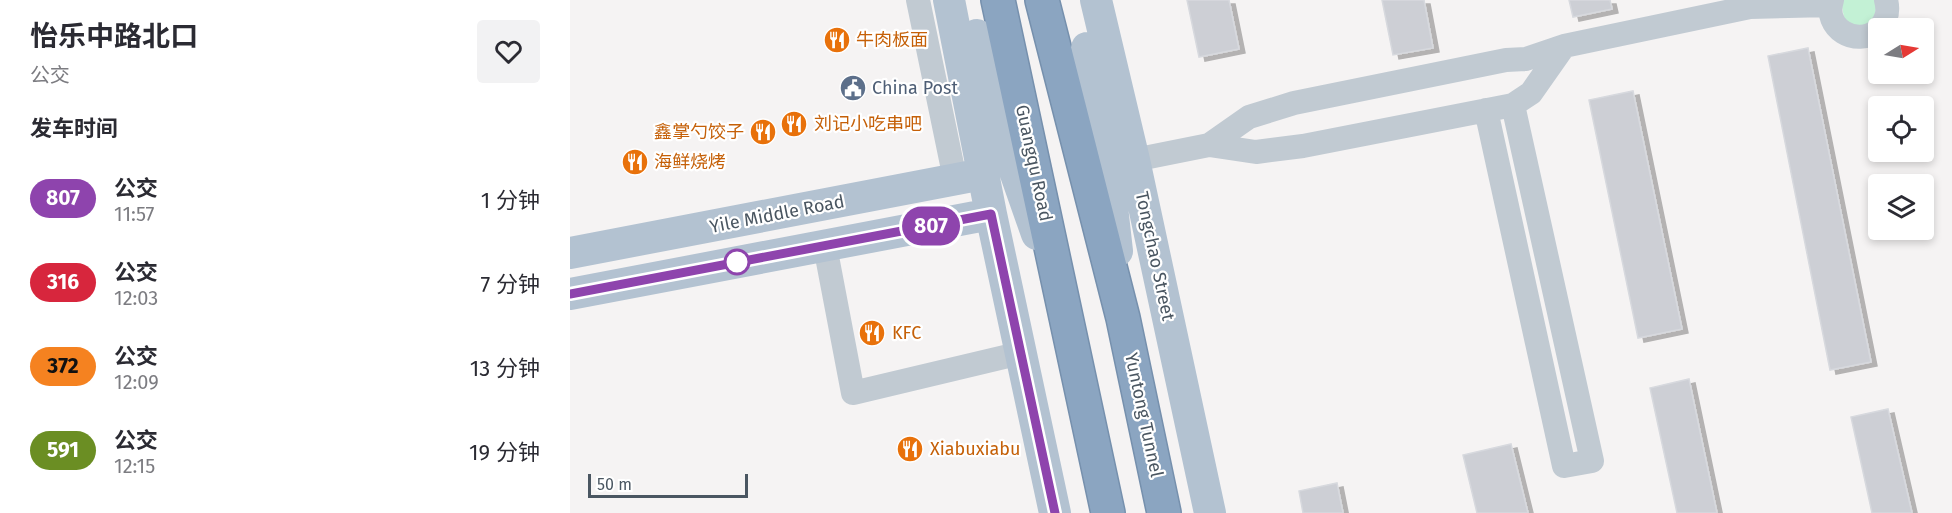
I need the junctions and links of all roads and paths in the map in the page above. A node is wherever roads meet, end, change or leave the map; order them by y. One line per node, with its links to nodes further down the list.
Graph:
1 (918, 0): 17 (street)
2 (949, 0): 17 (main road)
3 (965, 0): 23 (main road)
4 (998, 0): 23 (highway, Guangqu Road)
5 (1042, 0): 22 (highway)
6 (1083, 0): 22 (main road)
7 (1096, 0): 16 (main road, Tongchao Street)
8 (1890, 1): 10 (street)
9 (1831, 3): 11 (street); 12 (street)
10 (1886, 18)
11 (1868, 35)
12 (1564, 46): 13 (street); 15 (street)
13 (1513, 105): 14 (street); 14 (street)
14 (1486, 110): 15 (street)
15 (1209, 144): 16 (street)
16 (1134, 160): 28 (main road, Tongchao Street)
17 (969, 176): 18 (main road); 20 (main road, Yile Middle Road)
18 (991, 214): 19 (main road); 24 (main road)
19 (825, 246): 21 (main road); 24 (street)
20 (570, 253)
21 (570, 294)
22 (1123, 318): 27 (highway, Yuntong Tunnel)
23 (1069, 325): 26 (highway)
24 (1021, 353): 25 (main road)
25 (1055, 513)
26 (1108, 513)
27 (1164, 513)
28 (1210, 513)

